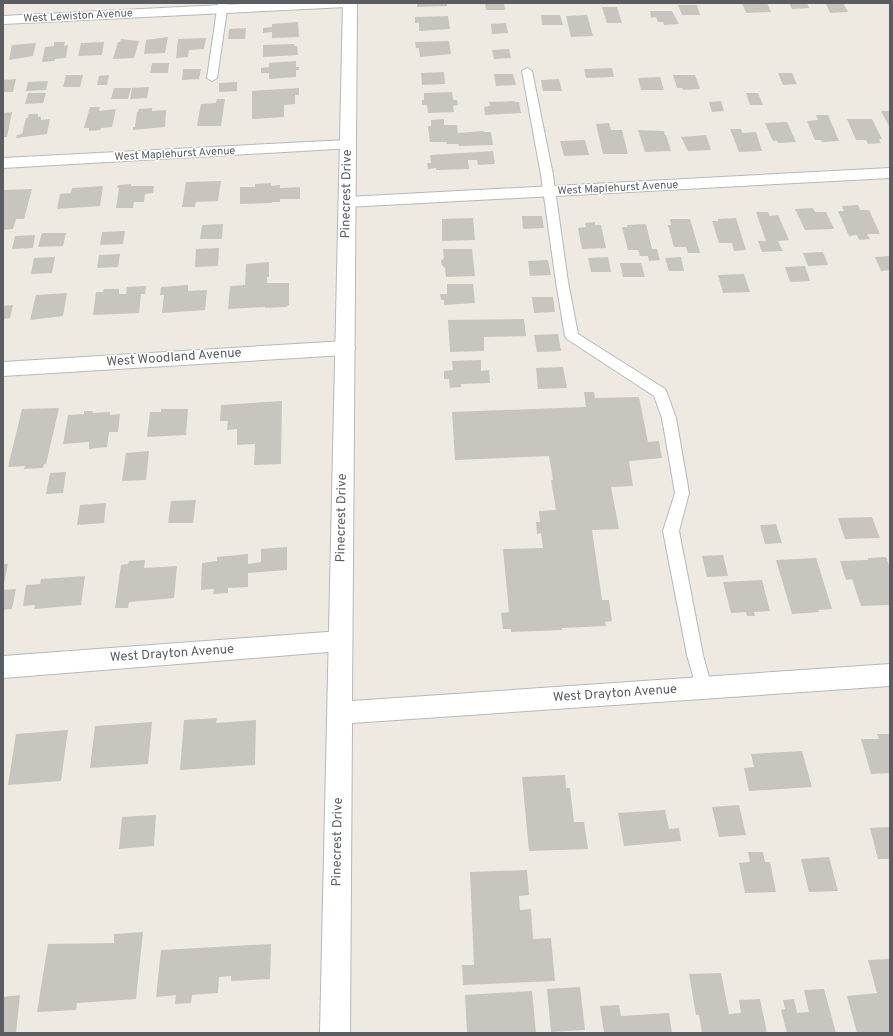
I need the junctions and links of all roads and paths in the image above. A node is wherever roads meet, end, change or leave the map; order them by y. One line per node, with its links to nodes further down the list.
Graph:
1 (346, 3): 3 (street, West Lewiston Avenue)
2 (350, 3): 7 (street, Pinecrest Drive)
3 (222, 6): 4 (street, West Lewiston Avenue); 6 (lane)
4 (3, 20)
5 (526, 70): 10 (lane)
6 (212, 78)
7 (348, 146): 8 (street, West Maplehurst Avenue); 11 (street, Pinecrest Drive)
8 (3, 163)
9 (890, 174): 10 (street, West Maplehurst Avenue)
10 (550, 191): 11 (street, West Maplehurst Avenue); 17 (lane)
11 (347, 202): 12 (street, Pinecrest Drive)
12 (345, 348): 13 (street, West Woodland Avenue); 14 (street, Pinecrest Drive)
13 (3, 369)
14 (340, 641): 15 (street, West Drayton Avenue); 18 (street, Pinecrest Drive)
15 (3, 667)
16 (890, 675): 17 (street, West Drayton Avenue)
17 (704, 688): 18 (street, West Drayton Avenue)
18 (339, 713): 19 (street, Pinecrest Drive)
19 (335, 1033)

